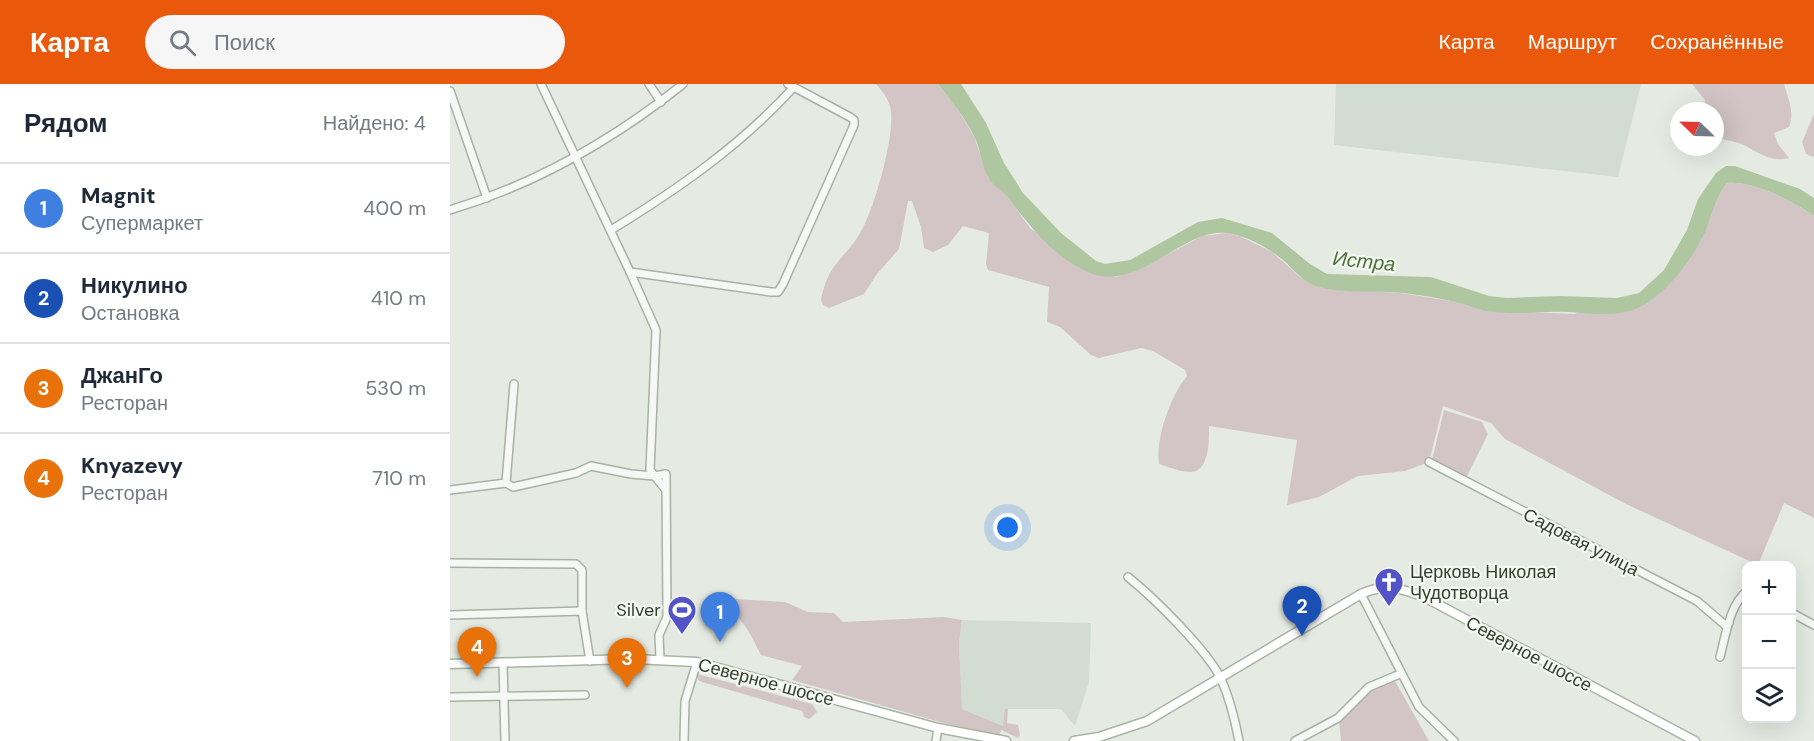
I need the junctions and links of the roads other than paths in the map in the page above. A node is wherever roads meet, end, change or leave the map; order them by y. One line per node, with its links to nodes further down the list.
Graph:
1 (541, 84): 7 (street)
2 (649, 84): 6 (street)
3 (683, 84): 6 (street)
4 (791, 86): 10 (street); 11 (street)
5 (450, 91): 8 (street)
6 (661, 102): 7 (street)
7 (575, 158): 8 (street); 10 (street)
8 (487, 198): 9 (street)
9 (450, 210)
10 (611, 230): 11 (street)
11 (630, 272): 14 (street)
12 (514, 384): 15 (street)
13 (1429, 462): 25 (street, Садовая улица)
14 (654, 476): 15 (street); 16 (street); 16 (street)
15 (506, 483): 17 (street)
16 (665, 489): 28 (street)
17 (450, 490)
18 (450, 563): 22 (street)
19 (1128, 577): 34 (street)
20 (1361, 594): 33 (street); 34 (main road, Северное шоссе); 47 (main road, Северное шоссе)
21 (1742, 596): 25 (street)
22 (582, 611): 23 (street); 29 (street)
23 (450, 615)
24 (1795, 615): 26 (street)
25 (1730, 623): 27 (street)
26 (1814, 625)
27 (1720, 657)
28 (660, 659): 29 (main road, Северное шоссе); 30 (main road, Северное шоссе)
29 (590, 661): 31 (main road, Северное шоссе)
30 (697, 662): 38 (main road, Северное шоссе); 40 (street)
31 (503, 663): 32 (main road, Северное шоссе); 36 (street)
32 (450, 664)
33 (1400, 674): 45 (street); 46 (street)
34 (1221, 678): 43 (main road, Северное шоссе); 44 (street)
35 (585, 695): 36 (street)
36 (504, 697): 37 (street); 39 (street)
37 (450, 698)
38 (938, 728): 41 (street); 42 (main road, Северное шоссе)
39 (505, 741)
40 (684, 741)
41 (936, 741)
42 (1006, 741)
43 (1074, 741)
44 (1239, 741)
45 (1295, 741)
46 (1454, 741)
47 (1695, 741)

